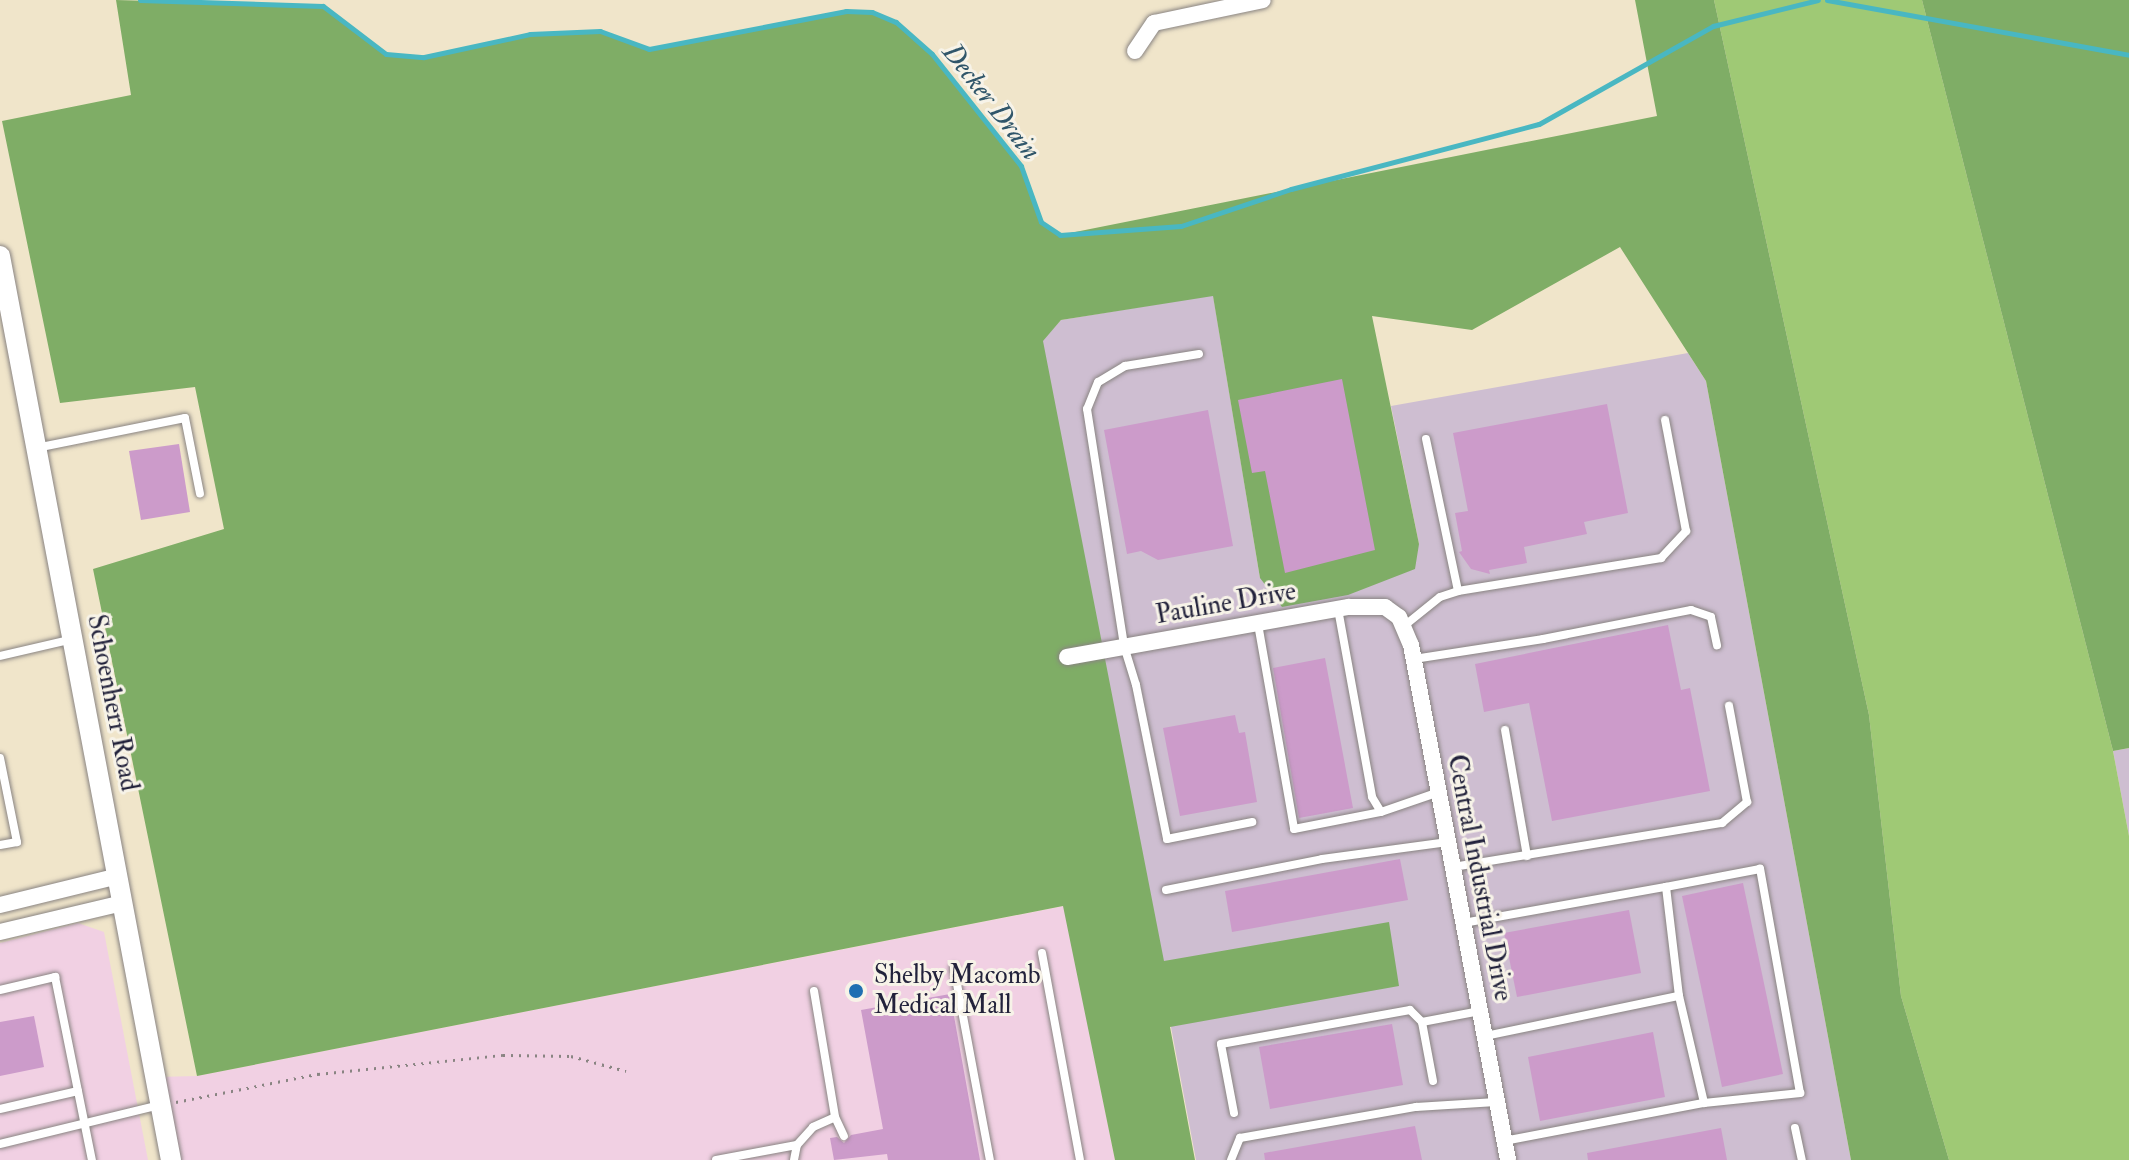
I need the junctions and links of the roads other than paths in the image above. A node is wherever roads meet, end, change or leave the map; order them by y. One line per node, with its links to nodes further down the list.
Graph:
1 (1263, 0): 2 (street)
2 (1135, 51)
3 (1, 266): 7 (street, Schoenherr Road)
4 (1199, 354): 16 (lane)
5 (1665, 420): 9 (lane)
6 (1426, 439): 9 (lane)
7 (36, 449): 8 (lane); 14 (street, Schoenherr Road)
8 (200, 494)
9 (1458, 591): 13 (lane)
10 (1338, 609): 11 (street, Pauline Drive); 12 (street, Pauline Drive); 24 (lane)
11 (1393, 610): 13 (street, Central Industrial Drive)
12 (1258, 623): 16 (street, Pauline Drive); 24 (lane)
13 (1404, 626): 19 (street, Central Industrial Drive)
14 (73, 639): 17 (lane); 30 (street, Schoenherr Road)
15 (1717, 645): 19 (lane)
16 (1124, 646): 18 (street, Pauline Drive); 25 (lane)
17 (0, 656)
18 (1067, 657)
19 (1413, 659): 23 (street, Central Industrial Drive)
20 (1729, 706): 28 (lane)
21 (1505, 730): 28 (lane)
22 (0, 758): 27 (lane)
23 (1439, 792): 24 (lane); 26 (street, Central Industrial Drive)
24 (1381, 812)
25 (1252, 822)
26 (1448, 842): 29 (street, Central Industrial Drive); 32 (lane)
27 (0, 845)
28 (1527, 856): 29 (lane)
29 (1453, 867): 35 (street, Central Industrial Drive)
30 (118, 876): 33 (street, Schoenherr Road); 34 (street)
31 (1666, 887): 35 (lane); 41 (lane); 48 (lane)
32 (1166, 890)
33 (123, 903): 36 (street); 49 (street, Schoenherr Road)
34 (0, 905)
35 (1463, 923): 42 (street, Central Industrial Drive)
36 (0, 932)
37 (1042, 953): 64 (lane)
38 (954, 968): 63 (lane)
39 (0, 990): 46 (lane)
40 (814, 991): 52 (lane)
41 (1679, 996): 44 (lane); 48 (lane)
42 (1480, 1011): 43 (lane); 44 (street, Central Industrial Drive)
43 (1422, 1022): 45 (lane); 51 (lane)
44 (1485, 1036): 47 (street, Central Industrial Drive)
45 (1433, 1081)
46 (78, 1091): 50 (lane); 53 (lane)
47 (1497, 1102): 56 (street, Central Industrial Drive); 65 (lane)
48 (1704, 1103): 56 (lane)
49 (161, 1105): 53 (lane); 60 (street, Schoenherr Road)
50 (0, 1109)
51 (1234, 1113)
52 (835, 1117): 55 (lane); 58 (lane)
53 (85, 1124): 57 (lane); 59 (lane)
54 (1795, 1128): 67 (lane)
55 (844, 1136)
56 (1504, 1141): 66 (street, Central Industrial Drive)
57 (0, 1144)
58 (797, 1145): 61 (lane); 62 (lane)
59 (92, 1160)
60 (171, 1160)
61 (716, 1160)
62 (794, 1160)
63 (990, 1160)
64 (1080, 1160)
65 (1231, 1160)
66 (1508, 1160)
67 (1802, 1160)

